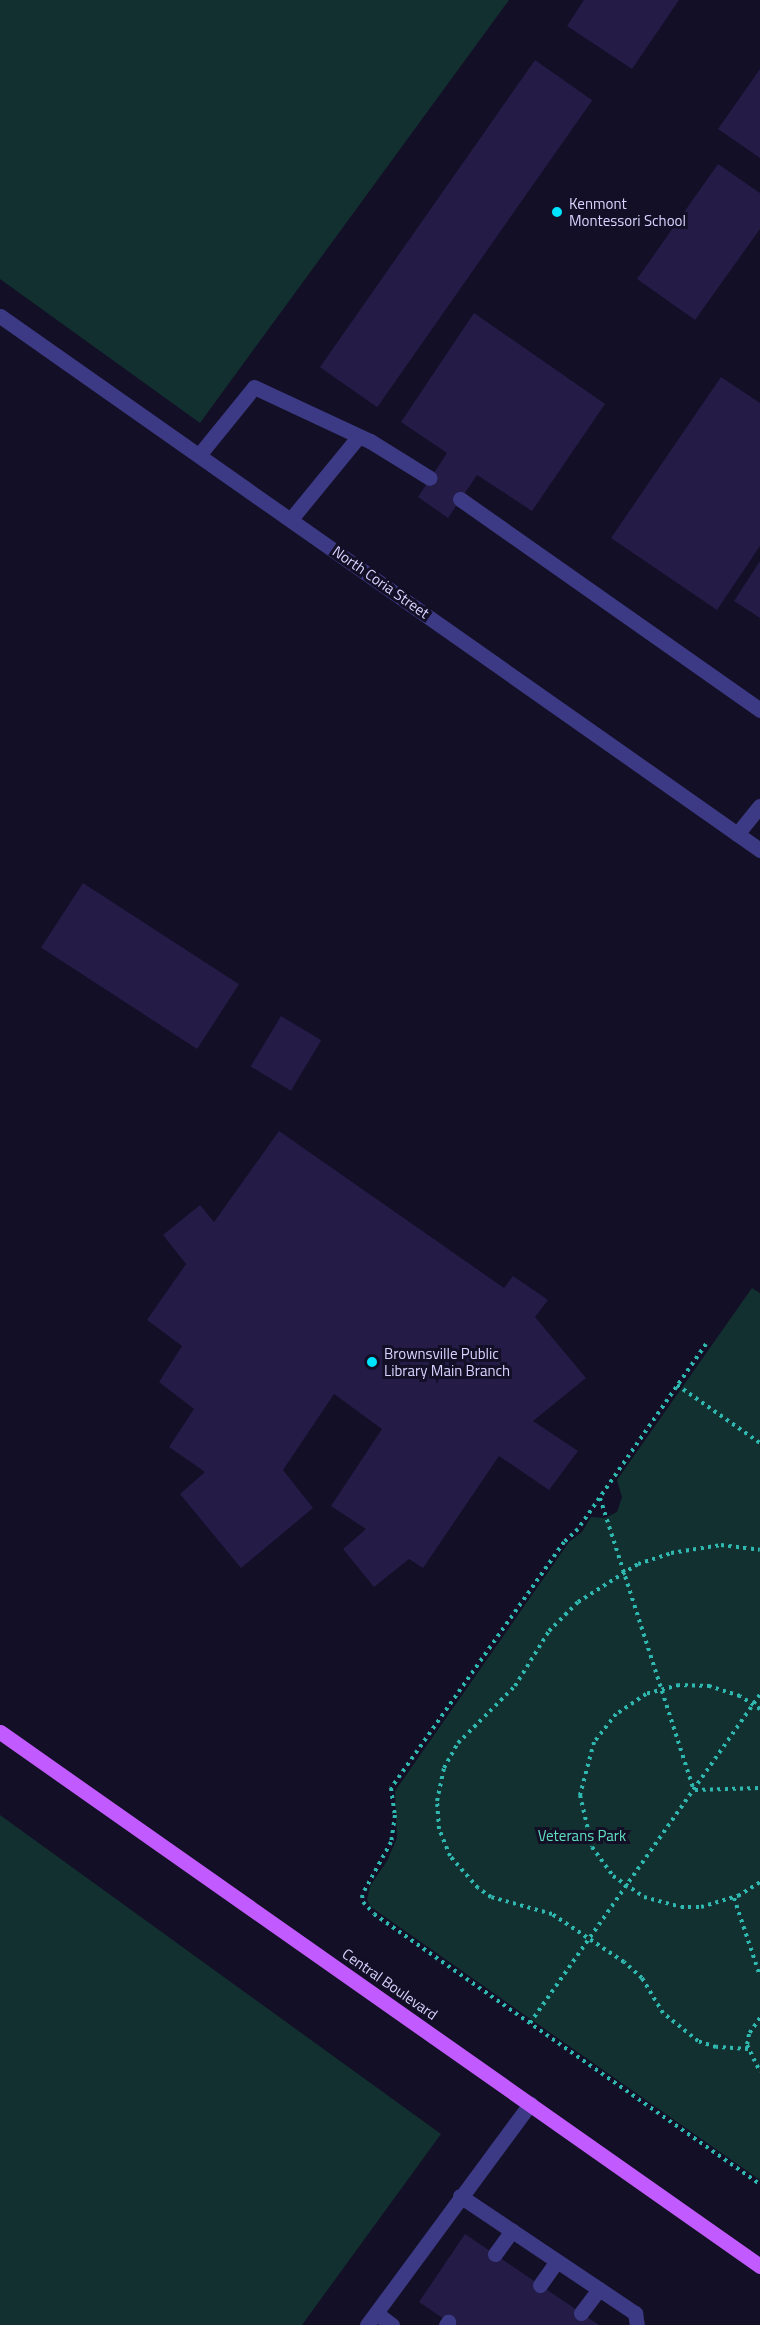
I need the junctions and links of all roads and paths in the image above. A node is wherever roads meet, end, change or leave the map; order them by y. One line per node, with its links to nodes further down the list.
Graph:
1 (0, 316): 3 (street, North Coria Street)
2 (359, 436): 3 (street); 4 (street); 6 (street)
3 (199, 455): 6 (street, North Coria Street)
4 (430, 478)
5 (460, 499): 7 (street)
6 (291, 519): 9 (street, North Coria Street)
7 (760, 710)
8 (760, 806): 9 (street)
9 (737, 834): 10 (street, North Coria Street)
10 (760, 850)
11 (706, 1344): 12 (path)
12 (677, 1385): 13 (path); 14 (path)
13 (760, 1443)
14 (600, 1498): 16 (path); 30 (path)
15 (760, 1551): 16 (path)
16 (622, 1574): 17 (path); 27 (path)
17 (663, 1688): 19 (path); 23 (path); 25 (path)
18 (760, 1695): 19 (path)
19 (754, 1704): 20 (path); 23 (path)
20 (760, 1709)
21 (0, 1732): 33 (main road, Central Boulevard)
22 (760, 1788): 23 (path)
23 (694, 1790): 25 (path)
24 (760, 1881): 26 (path)
25 (627, 1887): 26 (path); 27 (path)
26 (734, 1898): 28 (path)
27 (590, 1939): 30 (path); 31 (path)
28 (760, 1976)
29 (760, 2018): 31 (path)
30 (530, 2023): 34 (path)
31 (748, 2049): 32 (path)
32 (760, 2072)
33 (530, 2104): 35 (street); 39 (main road, Central Boulevard)
34 (760, 2184)
35 (460, 2196): 36 (street); 43 (street)
36 (512, 2231): 37 (street); 38 (street)
37 (495, 2254)
38 (557, 2261): 40 (street); 41 (street)
39 (760, 2266)
40 (540, 2285)
41 (599, 2289): 42 (street); 45 (street)
42 (581, 2313)
43 (371, 2319): 44 (street)
44 (392, 2325)
45 (637, 2325)

